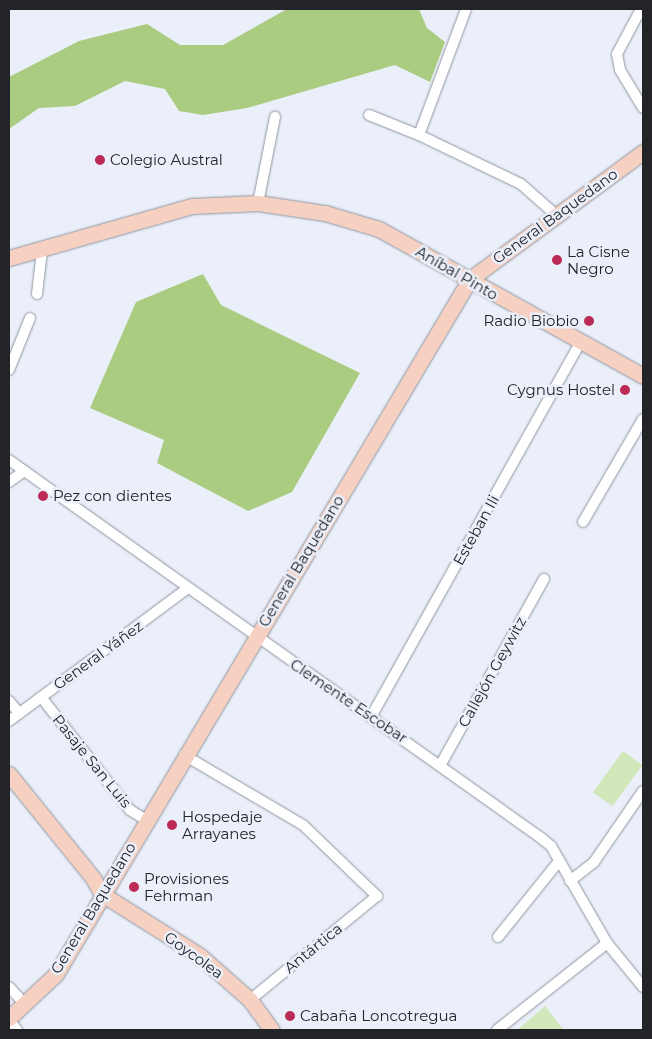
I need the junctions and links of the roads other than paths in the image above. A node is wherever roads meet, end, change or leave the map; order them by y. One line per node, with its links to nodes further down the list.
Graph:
1 (466, 9): 6 (street)
2 (641, 9): 3 (street)
3 (643, 108)
4 (369, 115): 6 (street)
5 (276, 117): 8 (street)
6 (419, 135): 9 (street)
7 (643, 152): 9 (street, General Baquedano)
8 (258, 203): 10 (street, Aníbal Pinto); 12 (street, Aníbal Pinto)
9 (556, 215): 12 (street, General Baquedano)
10 (42, 251): 11 (street, Aníbal Pinto); 13 (street)
11 (9, 258)
12 (470, 279): 15 (street, Aníbal Pinto); 25 (street, General Baquedano)
13 (37, 294)
14 (30, 318): 16 (street)
15 (580, 343): 17 (street, Aníbal Pinto); 29 (street, Esteban Ili)
16 (9, 370)
17 (643, 376)
18 (643, 419): 22 (street)
19 (9, 460): 20 (street, Clemente Escobar)
20 (24, 471): 21 (street); 24 (street, Clemente Escobar)
21 (9, 482)
22 (582, 522)
23 (544, 579): 32 (street, Callejón Geywitz)
24 (188, 588): 25 (street, Clemente Escobar); 26 (street, General Yáñez)
25 (255, 638): 29 (street, Clemente Escobar); 31 (street, General Baquedano)
26 (41, 697): 28 (street, General Yáñez); 35 (street, Pasaje San Luis)
27 (9, 701): 28 (street)
28 (19, 713): 30 (street, General Yáñez)
29 (371, 717): 32 (street, Clemente Escobar)
30 (9, 721)
31 (184, 755): 35 (street, General Baquedano); 43 (street, Antártica)
32 (441, 764): 36 (street, Clemente Escobar)
33 (9, 774): 38 (street)
34 (643, 792): 37 (street)
35 (146, 820): 38 (street, General Baquedano)
36 (559, 861): 37 (street, Clemente Escobar); 39 (street)
37 (570, 881): 40 (street, Clemente Escobar)
38 (102, 894): 43 (street, Goycolea); 44 (street, General Baquedano)
39 (498, 937)
40 (607, 943): 42 (street, Clemente Escobar); 48 (street)
41 (9, 986): 44 (street)
42 (643, 987)
43 (250, 1000): 47 (street, Goycolea)
44 (24, 1004): 45 (street, General Baquedano)
45 (9, 1019): 46 (street)
46 (16, 1030)
47 (272, 1030)
48 (497, 1030)

